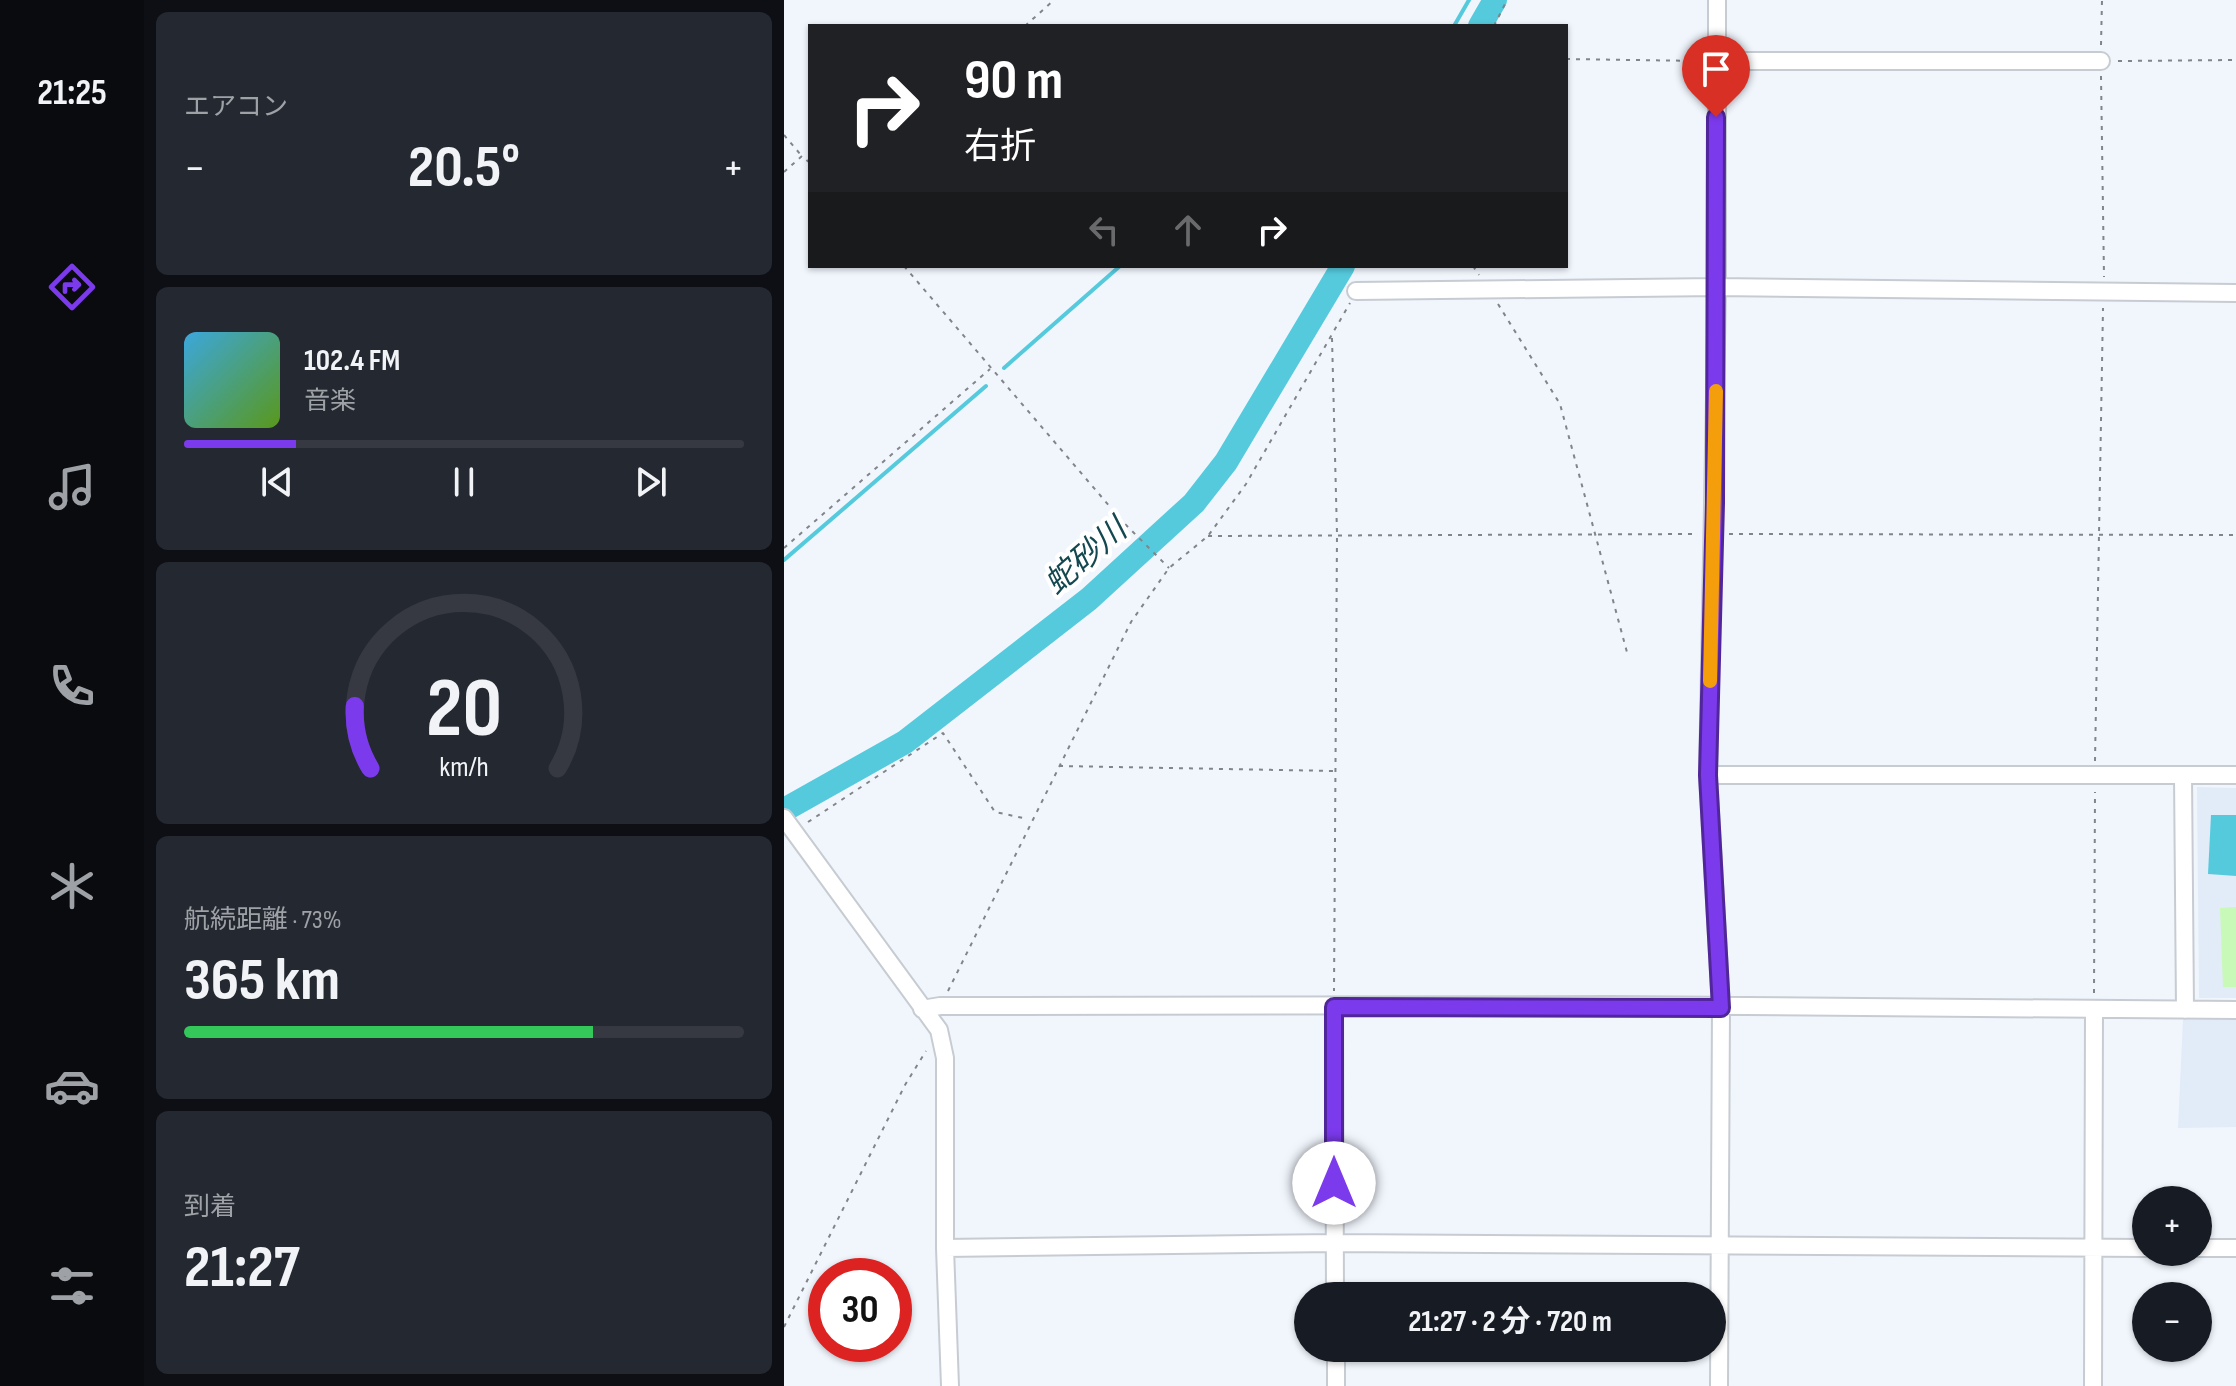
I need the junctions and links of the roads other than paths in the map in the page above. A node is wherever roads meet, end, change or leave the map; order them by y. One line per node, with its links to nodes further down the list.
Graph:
1 (1717, 0): 2 (street)
2 (1716, 61): 3 (street); 4 (street)
3 (2101, 61)
4 (1717, 287): 5 (street); 6 (street); 7 (street)
5 (1356, 291)
6 (2236, 293)
7 (1708, 775): 8 (street); 12 (street)
8 (2183, 775): 9 (street); 14 (street)
9 (2236, 775)
10 (790, 831): 13 (street)
11 (1334, 1007): 12 (street); 13 (street); 17 (street)
12 (1721, 1008): 16 (street); 18 (street)
13 (922, 1009): 19 (street)
14 (2185, 1010): 15 (street); 16 (street)
15 (2236, 1010)
16 (2094, 1011): 20 (street)
17 (1334, 1243): 18 (street); 19 (street); 24 (street)
18 (1719, 1247): 20 (street); 28 (street)
19 (945, 1248): 26 (street)
20 (2092, 1248): 21 (street); 29 (street)
21 (2132, 1248)
22 (2212, 1248): 23 (street)
23 (2236, 1248)
24 (1335, 1282)
25 (1336, 1362): 27 (street)
26 (950, 1386)
27 (1336, 1386)
28 (1719, 1386)
29 (2093, 1386)

